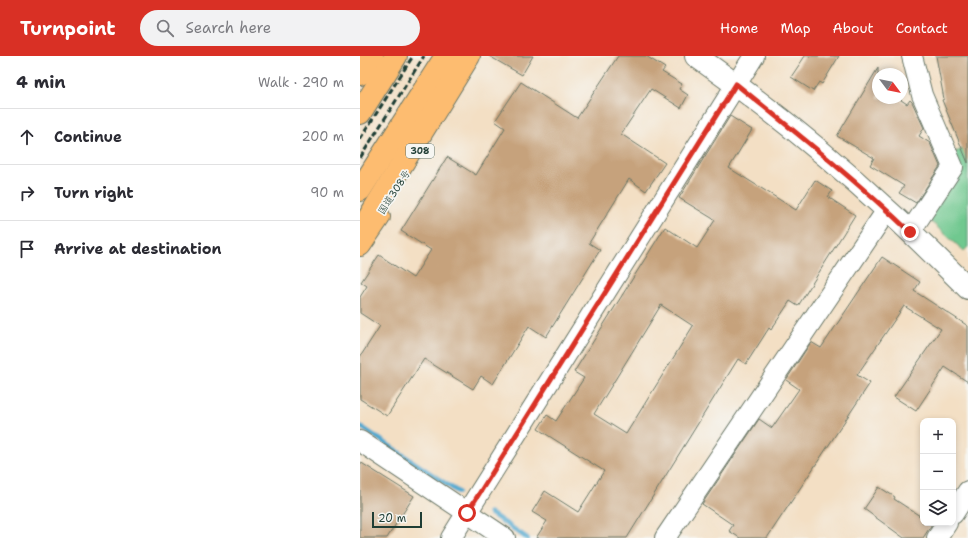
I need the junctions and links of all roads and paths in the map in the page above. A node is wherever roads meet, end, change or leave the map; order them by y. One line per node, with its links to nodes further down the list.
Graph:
1 (372, 56): 9 (highway)
2 (396, 56): 11 (highway)
3 (446, 56): 12 (highway)
4 (469, 56): 14 (highway)
5 (478, 56): 16 (highway, 国道308号 / 308)
6 (696, 56): 10 (street)
7 (754, 56): 10 (street)
8 (912, 56): 15 (street)
9 (360, 74)
10 (736, 84): 13 (street); 21 (street)
11 (360, 113)
12 (360, 190)
13 (887, 210): 15 (street); 25 (street)
14 (360, 232)
15 (910, 232): 17 (street)
16 (360, 246)
17 (968, 288)
18 (360, 441): 21 (street)
19 (968, 491): 20 (street)
20 (956, 509)
21 (467, 513): 23 (street); 24 (street)
22 (945, 526): 26 (street)
23 (451, 538)
24 (505, 538)
25 (665, 538)
26 (937, 538)

